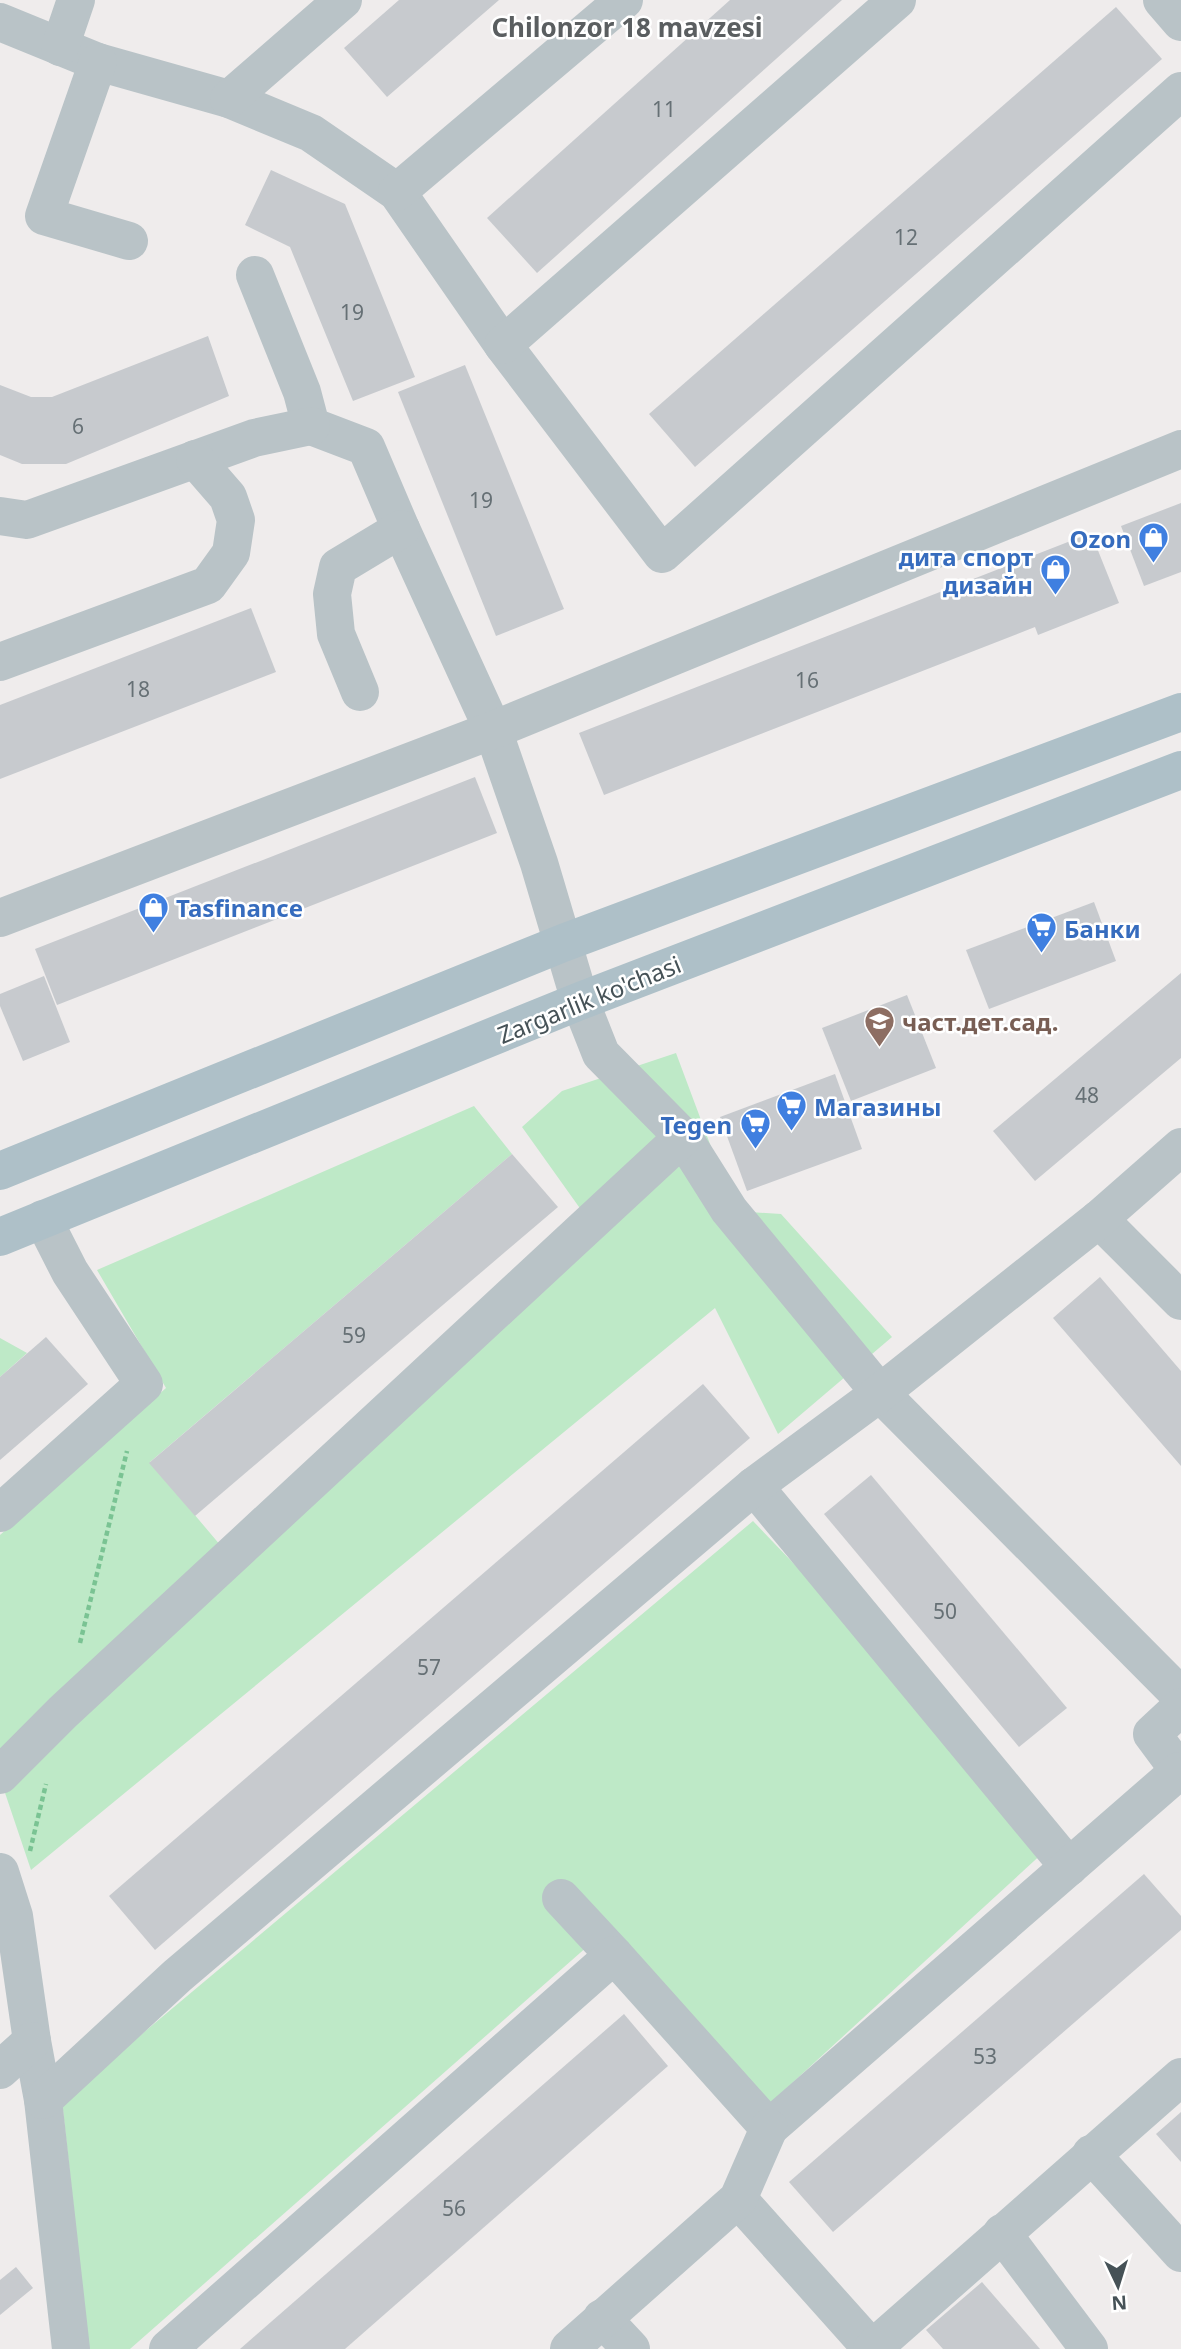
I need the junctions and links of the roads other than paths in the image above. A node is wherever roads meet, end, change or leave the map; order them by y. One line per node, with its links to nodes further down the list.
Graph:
1 (76, 0): 8 (lane)
2 (343, 0): 11 (lane)
3 (624, 0): 12 (lane)
4 (897, 0): 15 (lane)
5 (1161, 0): 7 (lane)
6 (0, 22): 8 (lane)
7 (1181, 22)
8 (60, 47): 9 (lane)
9 (98, 62): 11 (lane); 13 (lane)
10 (1181, 91): 15 (lane)
11 (229, 99): 12 (lane)
12 (397, 191): 15 (lane)
13 (129, 241)
14 (255, 275): 16 (lane)
15 (503, 345)
16 (311, 426): 18 (lane); 20 (lane)
17 (1181, 449): 24 (lane)
18 (195, 459): 19 (lane); 21 (lane)
19 (0, 516)
20 (401, 529): 22 (lane); 24 (lane)
21 (0, 662)
22 (360, 692)
23 (1181, 712): 27 (main road)
24 (493, 730): 26 (lane); 27 (lane)
25 (1181, 770): 28 (main road, Zargarlik ko'chasi)
26 (0, 918)
27 (563, 943): 28 (lane); 31 (main road)
28 (580, 1001): 29 (lane); 32 (main road, Zargarlik ko'chasi)
29 (683, 1137): 36 (lane); 42 (lane)
30 (1181, 1147): 33 (lane)
31 (0, 1171)
32 (43, 1219): 34 (main road, Zargarlik ko'chasi); 38 (lane)
33 (1099, 1219): 35 (lane); 36 (lane)
34 (0, 1237)
35 (1181, 1301)
36 (880, 1393): 37 (lane); 39 (lane)
37 (754, 1486): 43 (lane); 50 (lane)
38 (0, 1513)
39 (1181, 1696)
40 (1181, 1707): 41 (lane)
41 (1180, 1772): 43 (lane)
42 (0, 1775)
43 (1069, 1867): 51 (lane)
44 (0, 1872): 47 (lane)
45 (561, 1898): 46 (lane)
46 (614, 1955): 51 (lane); 58 (lane)
47 (32, 2041): 48 (lane); 50 (lane)
48 (0, 2070)
49 (1181, 2077): 52 (lane)
50 (43, 2099): 57 (lane)
51 (769, 2128): 53 (lane)
52 (1091, 2154): 54 (lane); 55 (lane)
53 (738, 2199): 56 (lane); 61 (lane)
54 (1002, 2233): 61 (lane); 62 (lane)
55 (1181, 2253)
56 (602, 2318): 59 (lane); 60 (lane)
57 (71, 2349)
58 (168, 2349)
59 (569, 2349)
60 (631, 2349)
61 (872, 2349)
62 (1089, 2349)

